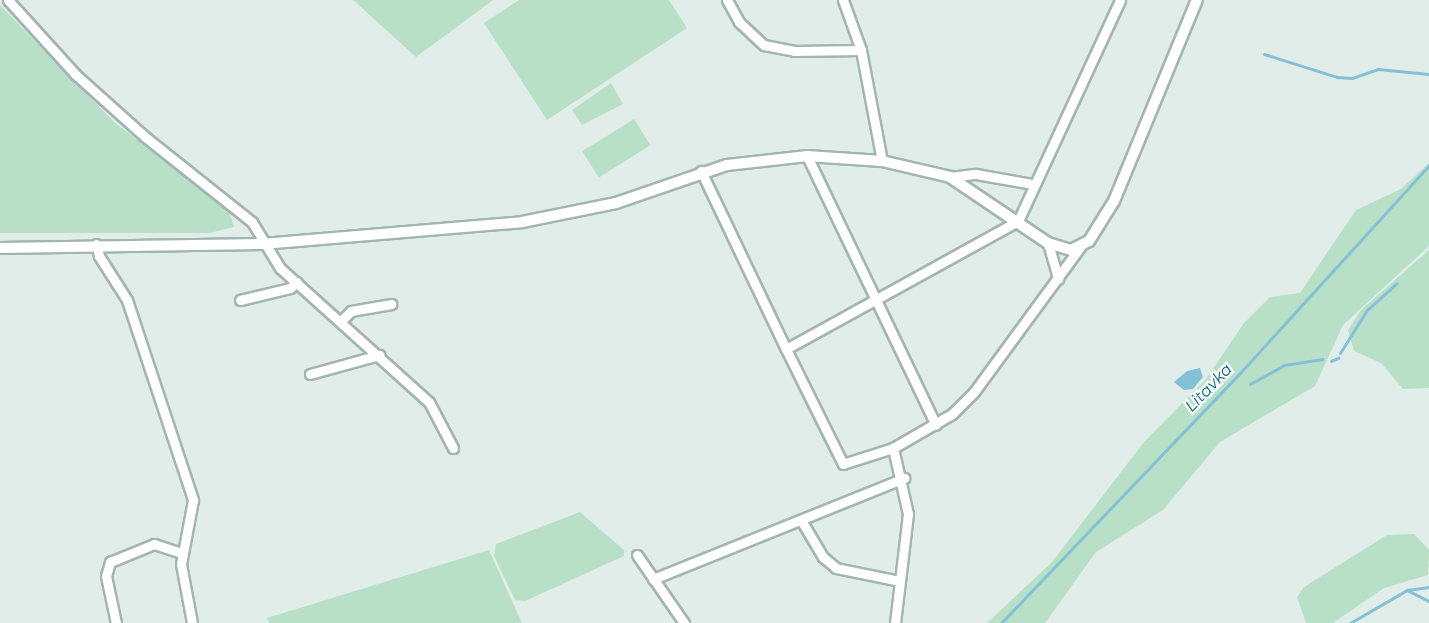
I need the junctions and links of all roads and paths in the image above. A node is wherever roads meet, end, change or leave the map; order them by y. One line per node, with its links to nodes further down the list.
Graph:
1 (8, 0): 15 (street)
2 (727, 0): 6 (street)
3 (843, 0): 6 (street)
4 (1120, 0): 11 (street)
5 (1197, 0): 17 (street)
6 (861, 50): 8 (street)
7 (807, 156): 8 (street); 9 (street); 21 (street)
8 (882, 161): 10 (street)
9 (701, 171): 15 (street); 24 (street)
10 (950, 177): 11 (street); 12 (street)
11 (1033, 184): 12 (street)
12 (1018, 221): 13 (street); 21 (street)
13 (1048, 243): 17 (street); 18 (street)
14 (96, 244): 15 (street); 16 (street); 32 (street)
15 (262, 244): 19 (street)
16 (0, 248)
17 (1080, 248): 18 (street)
18 (1058, 279): 27 (street)
19 (297, 282): 20 (street); 23 (street)
20 (240, 300)
21 (874, 300): 24 (street); 27 (street)
22 (391, 304): 23 (street)
23 (341, 321): 25 (street)
24 (786, 348): 29 (street)
25 (379, 354): 26 (street); 28 (street)
26 (310, 374)
27 (936, 424): 29 (street)
28 (453, 448)
29 (893, 448): 30 (street)
30 (904, 478): 31 (street); 35 (street)
31 (801, 520): 34 (street); 35 (street)
32 (182, 553): 36 (street); 37 (street)
33 (637, 555): 34 (street)
34 (653, 579): 38 (street)
35 (900, 581): 39 (street)
36 (116, 623)
37 (192, 623)
38 (684, 623)
39 (895, 623)

